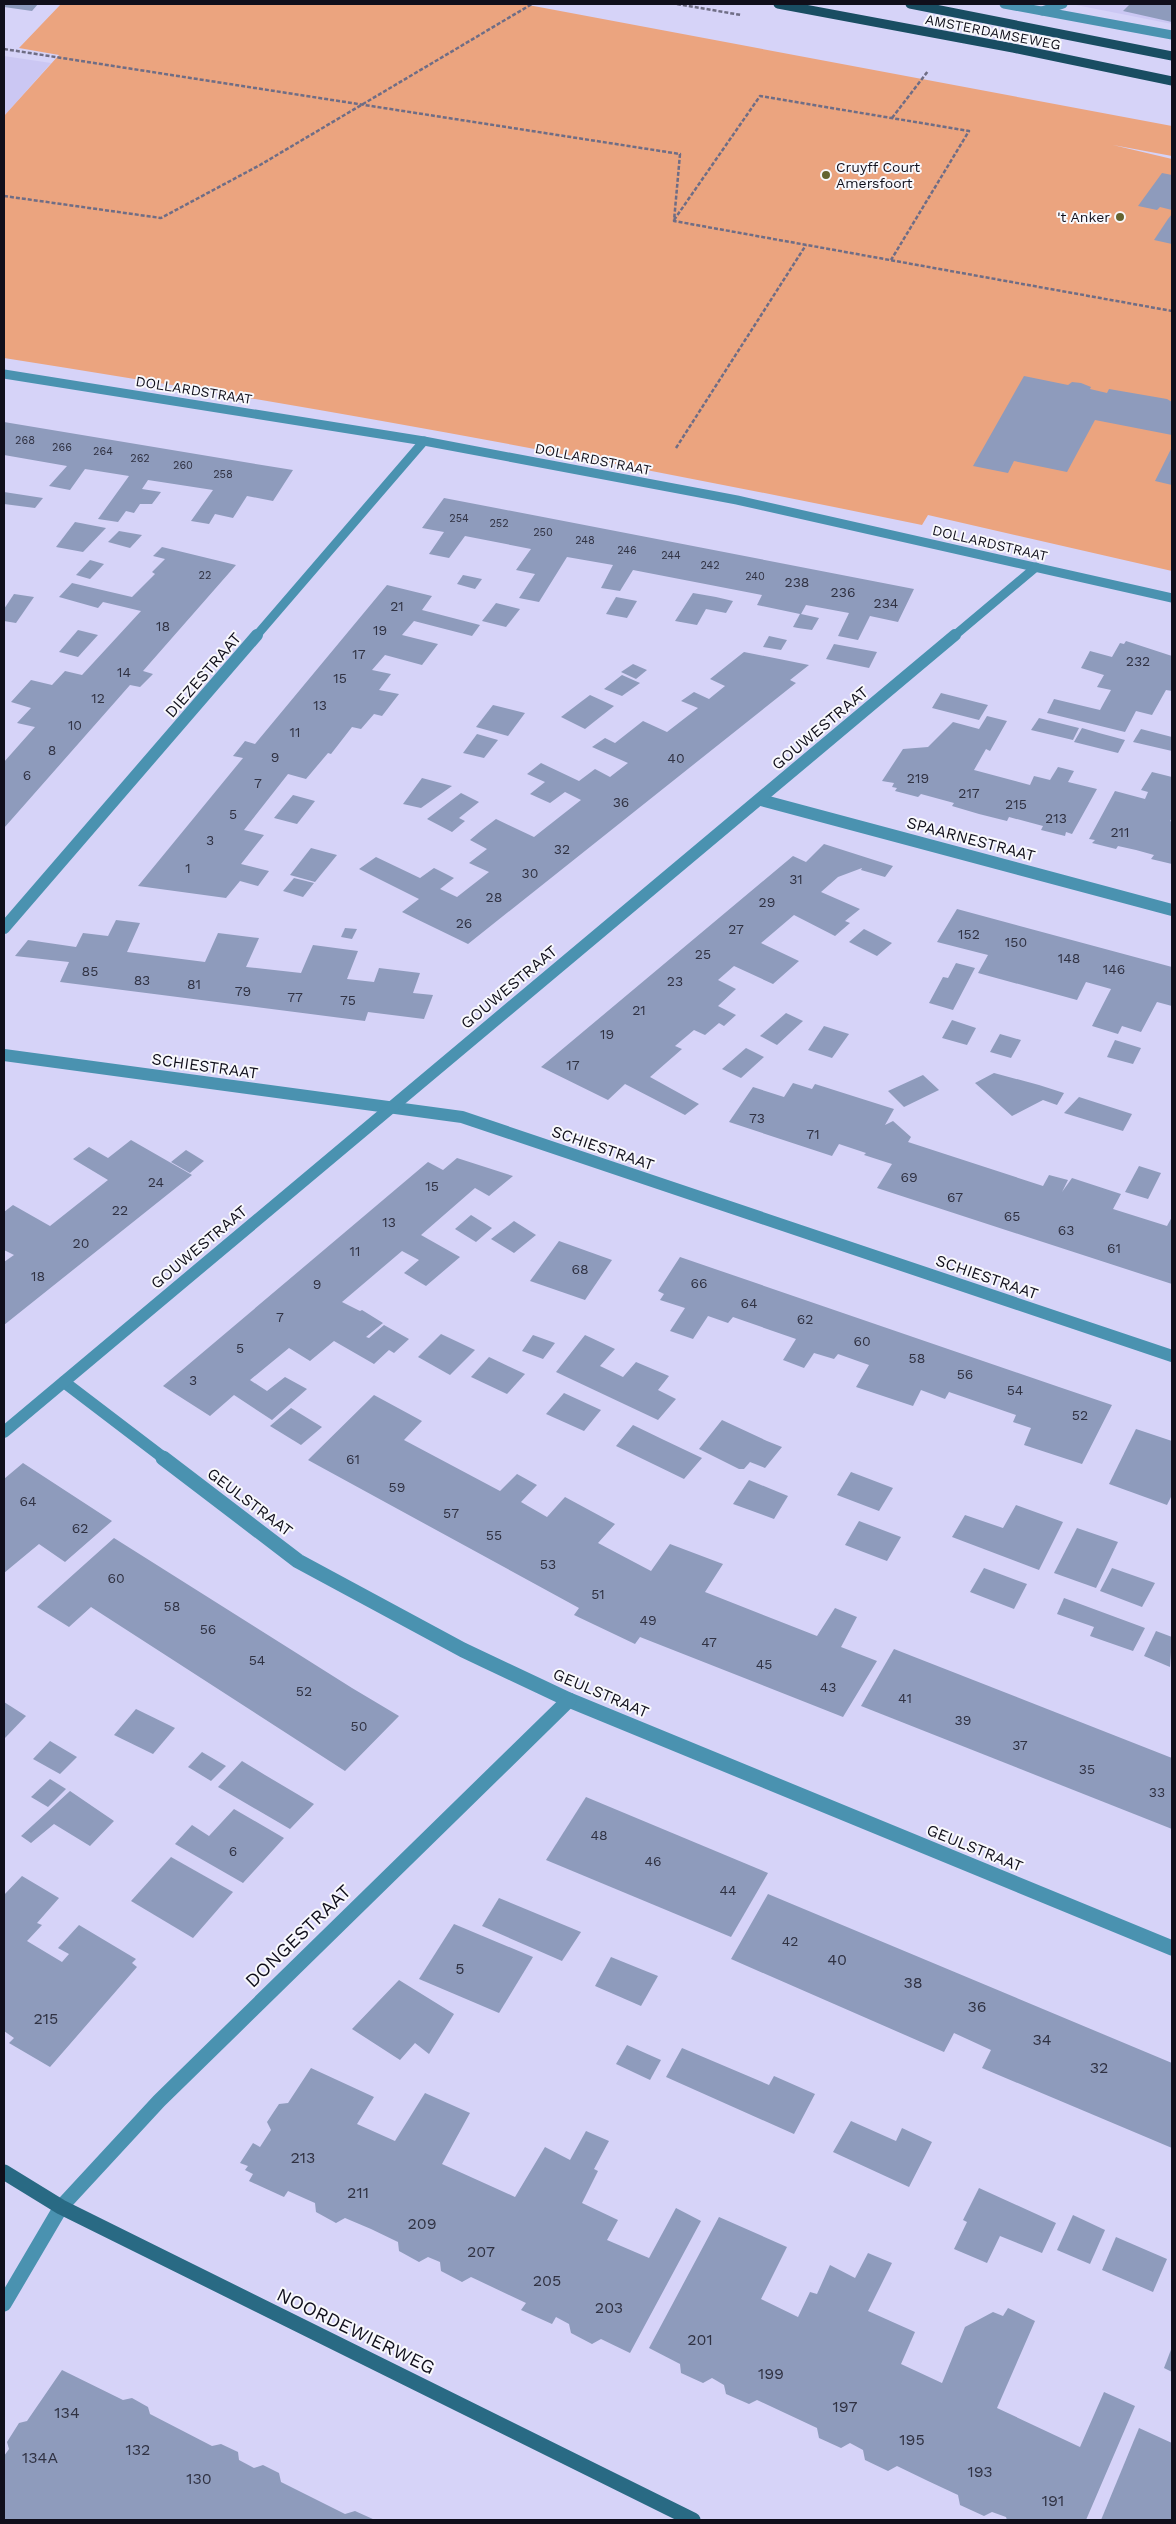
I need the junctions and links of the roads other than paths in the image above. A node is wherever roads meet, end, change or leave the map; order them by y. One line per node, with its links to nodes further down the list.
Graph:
1 (778, 4): 8 (main road, AMSTERDAMSEWEG)
2 (910, 4): 7 (main road, AMSTERDAMSEWEG)
3 (1004, 4): 5 (street, AMSTERDAMSEWEG)
4 (1062, 4): 5 (street)
5 (1042, 11): 6 (street, AMSTERDAMSEWEG)
6 (1172, 35)
7 (1172, 56)
8 (1172, 82)
9 (4, 374): 10 (street, DOLLARDSTRAAT)
10 (424, 441): 11 (street, DOLLARDSTRAAT); 15 (street, DIEZESTRAAT)
11 (1036, 567): 12 (street, DOLLARDSTRAAT); 13 (street, GOUWESTRAAT)
12 (1172, 598)
13 (761, 800): 14 (street, SPAARNESTRAAT); 17 (street, GOUWESTRAAT)
14 (1172, 910)
15 (4, 928)
16 (4, 1056): 17 (street, SCHIESTRAAT)
17 (390, 1107): 18 (street, SCHIESTRAAT); 19 (street, GOUWESTRAAT)
18 (1172, 1356)
19 (64, 1382): 20 (street, GOUWESTRAAT); 21 (street, GEULSTRAAT)
20 (4, 1432)
21 (569, 1700): 22 (street, GEULSTRAAT); 24 (street, DONGESTRAAT)
22 (1172, 1948)
23 (4, 2172): 24 (street, NOORDEWIERWEG)
24 (61, 2207): 25 (street, DONGESTRAAT); 26 (street, NOORDEWIERWEG)
25 (4, 2304)
26 (692, 2520)

